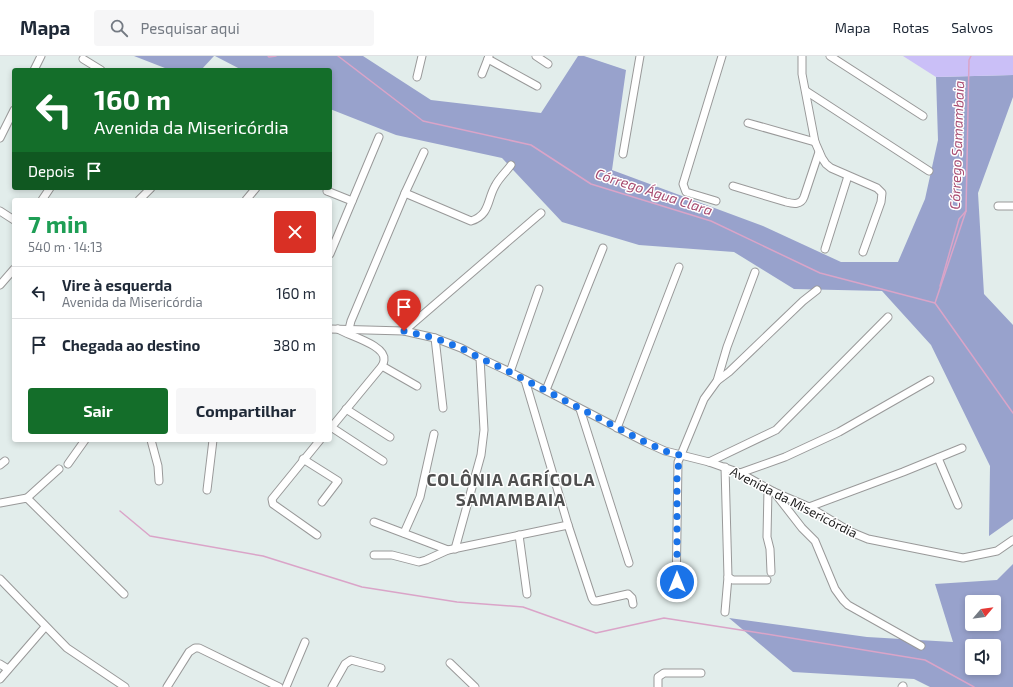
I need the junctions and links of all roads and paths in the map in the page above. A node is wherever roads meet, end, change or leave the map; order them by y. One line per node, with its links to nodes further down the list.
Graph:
1 (41, 56): 11 (street)
2 (422, 56): 14 (street)
3 (536, 56): 10 (street)
4 (640, 56): 25 (street)
5 (722, 56): 37 (street)
6 (802, 56): 16 (street)
7 (830, 56): 18 (street)
8 (489, 57): 13 (street); 15 (street)
9 (83, 59): 12 (street)
10 (548, 64)
11 (35, 68)
12 (98, 68)
13 (482, 74)
14 (417, 77)
15 (537, 86)
16 (806, 91): 22 (street); 27 (street)
17 (12, 114): 21 (street)
18 (923, 116)
19 (748, 123): 22 (street)
20 (379, 137): 36 (street)
21 (0, 138)
22 (816, 142): 24 (street)
23 (424, 152): 33 (street)
24 (819, 152): 28 (street); 29 (street)
25 (624, 154)
26 (511, 165): 33 (street)
27 (929, 171)
28 (848, 176): 44 (street); 46 (street)
29 (733, 186)
30 (149, 190): 34 (street)
31 (254, 190): 35 (street)
32 (327, 191): 36 (street)
33 (405, 193): 55 (street)
34 (141, 198)
35 (248, 198)
36 (352, 201): 45 (street)
37 (716, 201)
38 (998, 206): 39 (street)
39 (1013, 206)
40 (0, 211): 42 (street)
41 (541, 214): 56 (street)
42 (12, 219)
43 (603, 248): 65 (street)
44 (825, 248)
45 (332, 249)
46 (863, 252)
47 (679, 267): 70 (street)
48 (12, 271): 50 (street)
49 (755, 272): 63 (street)
50 (0, 285)
51 (539, 289): 60 (street)
52 (817, 290): 63 (street)
53 (888, 317): 83 (street)
54 (334, 329): 55 (street, Avenida da Misericórdia); 59 (street)
55 (349, 329): 56 (street, Avenida da Misericórdia)
56 (404, 331): 57 (street, Avenida da Misericórdia)
57 (435, 338): 58 (street, Avenida da Misericórdia); 66 (street)
58 (480, 358): 60 (street, Avenida da Misericórdia); 102 (street)
59 (382, 366): 64 (street); 67 (street)
60 (510, 372): 61 (street, Avenida da Misericórdia)
61 (525, 380): 65 (street, Avenida da Misericórdia); 97 (street)
62 (930, 380): 87 (street)
63 (717, 381): 79 (street)
64 (417, 386)
65 (546, 390): 68 (street, Avenida da Misericórdia)
66 (444, 408)
67 (346, 409): 69 (street); 73 (street)
68 (580, 409): 70 (street, Avenida da Misericórdia); 104 (street)
69 (332, 427)
70 (617, 428): 79 (street, Avenida da Misericórdia)
71 (332, 429): 82 (street)
72 (434, 434): 98 (street)
73 (390, 437)
74 (84, 442): 84 (street)
75 (152, 442): 88 (street)
76 (213, 442): 89 (street)
77 (318, 442): 81 (street)
78 (962, 448): 80 (street)
79 (680, 455): 83 (street, Avenida da Misericórdia); 111 (street)
80 (938, 458): 94 (street); 95 (street)
81 (303, 459): 92 (street); 99 (street)
82 (383, 461)
83 (709, 462): 85 (street, Avenida da Misericórdia)
84 (68, 464)
85 (725, 467): 87 (street, Avenida da Misericórdia); 106 (street)
86 (59, 469): 91 (street)
87 (740, 474): 90 (street, Avenida da Misericórdia)
88 (159, 481)
89 (207, 490)
90 (771, 490): 95 (street, Avenida da Misericórdia); 105 (street); 116 (street)
91 (28, 498): 93 (street); 109 (street)
92 (322, 502)
93 (0, 504)
94 (958, 505)
95 (809, 507): 101 (street, Avenida da Misericórdia)
96 (374, 522): 98 (street)
97 (568, 525): 100 (street); 112 (street)
98 (404, 533): 102 (street)
99 (317, 535)
100 (519, 535): 102 (street); 110 (street)
101 (1013, 540)
102 (452, 550): 103 (street)
103 (374, 555)
104 (629, 563)
105 (771, 572)
106 (728, 577): 108 (street); 113 (street)
107 (0, 579): 114 (street)
108 (767, 580)
109 (124, 594)
110 (527, 594)
111 (676, 597)
112 (633, 604)
113 (726, 612)
114 (45, 626): 120 (street); 123 (street)
115 (305, 642): 126 (street)
116 (921, 646)
117 (450, 663): 128 (street)
118 (0, 664): 120 (street)
119 (381, 668): 127 (street)
120 (8, 669): 122 (street)
121 (701, 673): 129 (street)
122 (0, 679)
123 (125, 687)
124 (167, 687): 125 (street)
125 (279, 687)
126 (286, 687)
127 (332, 687)
128 (475, 687)
129 (658, 687)

